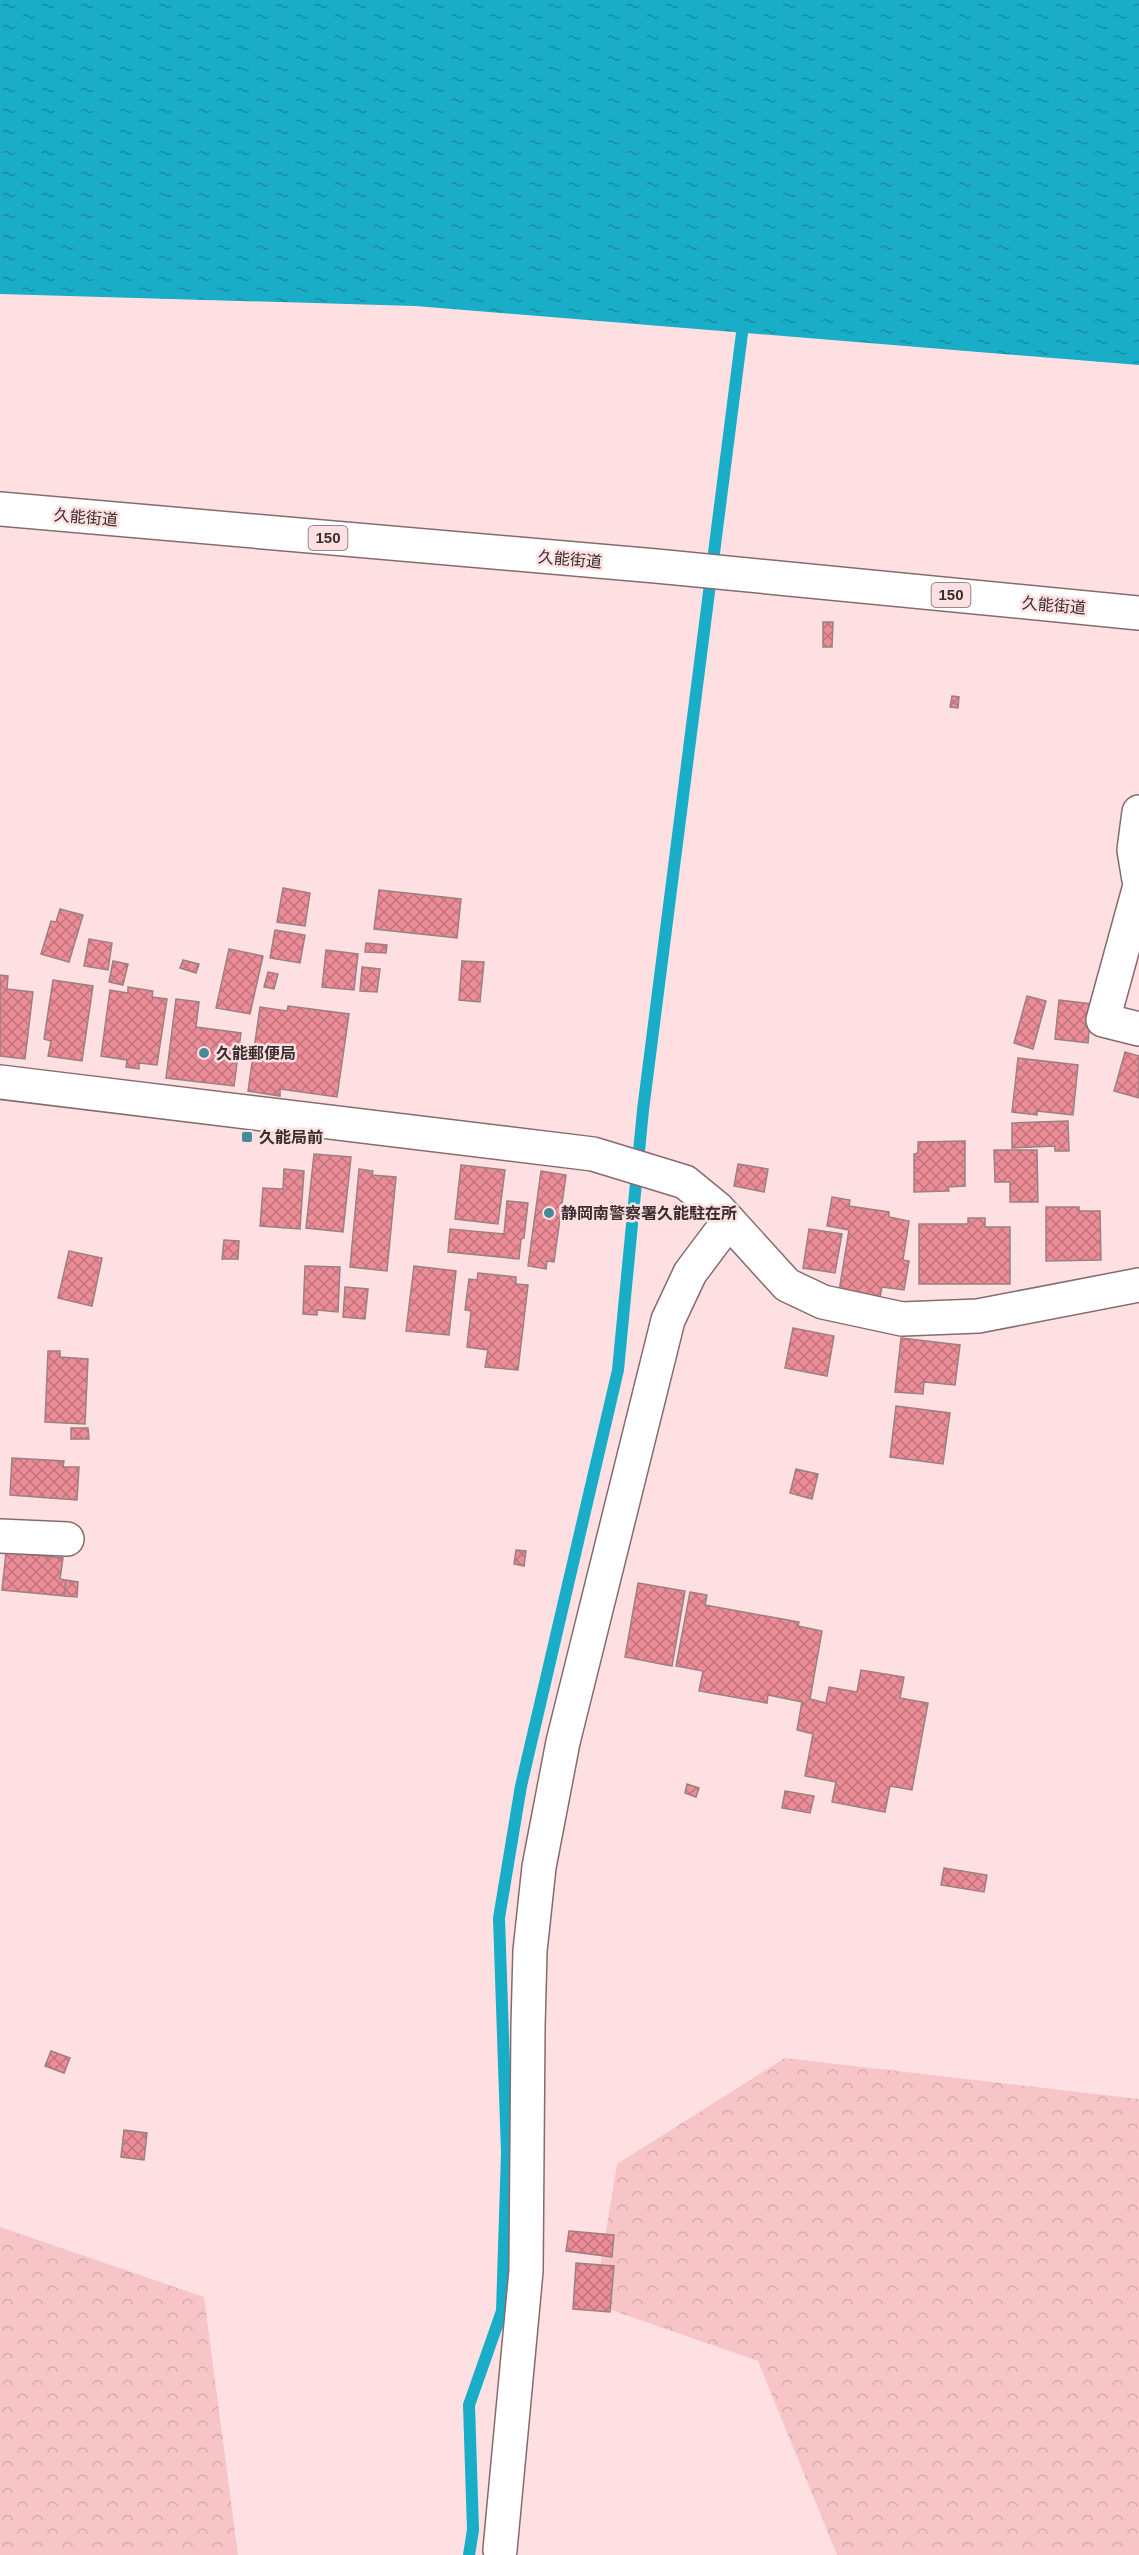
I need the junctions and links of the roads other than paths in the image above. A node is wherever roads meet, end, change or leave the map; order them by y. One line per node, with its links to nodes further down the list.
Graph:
1 (0, 509): 2 (main road, 久能街道 / 150)
2 (1139, 613)
3 (1139, 812): 4 (main road)
4 (1139, 880)
5 (1139, 889): 6 (main road)
6 (1139, 1029)
7 (0, 1082): 8 (main road)
8 (729, 1221): 9 (main road); 12 (main road)
9 (1139, 1285)
10 (0, 1536): 11 (main road)
11 (67, 1539)
12 (500, 2550)

